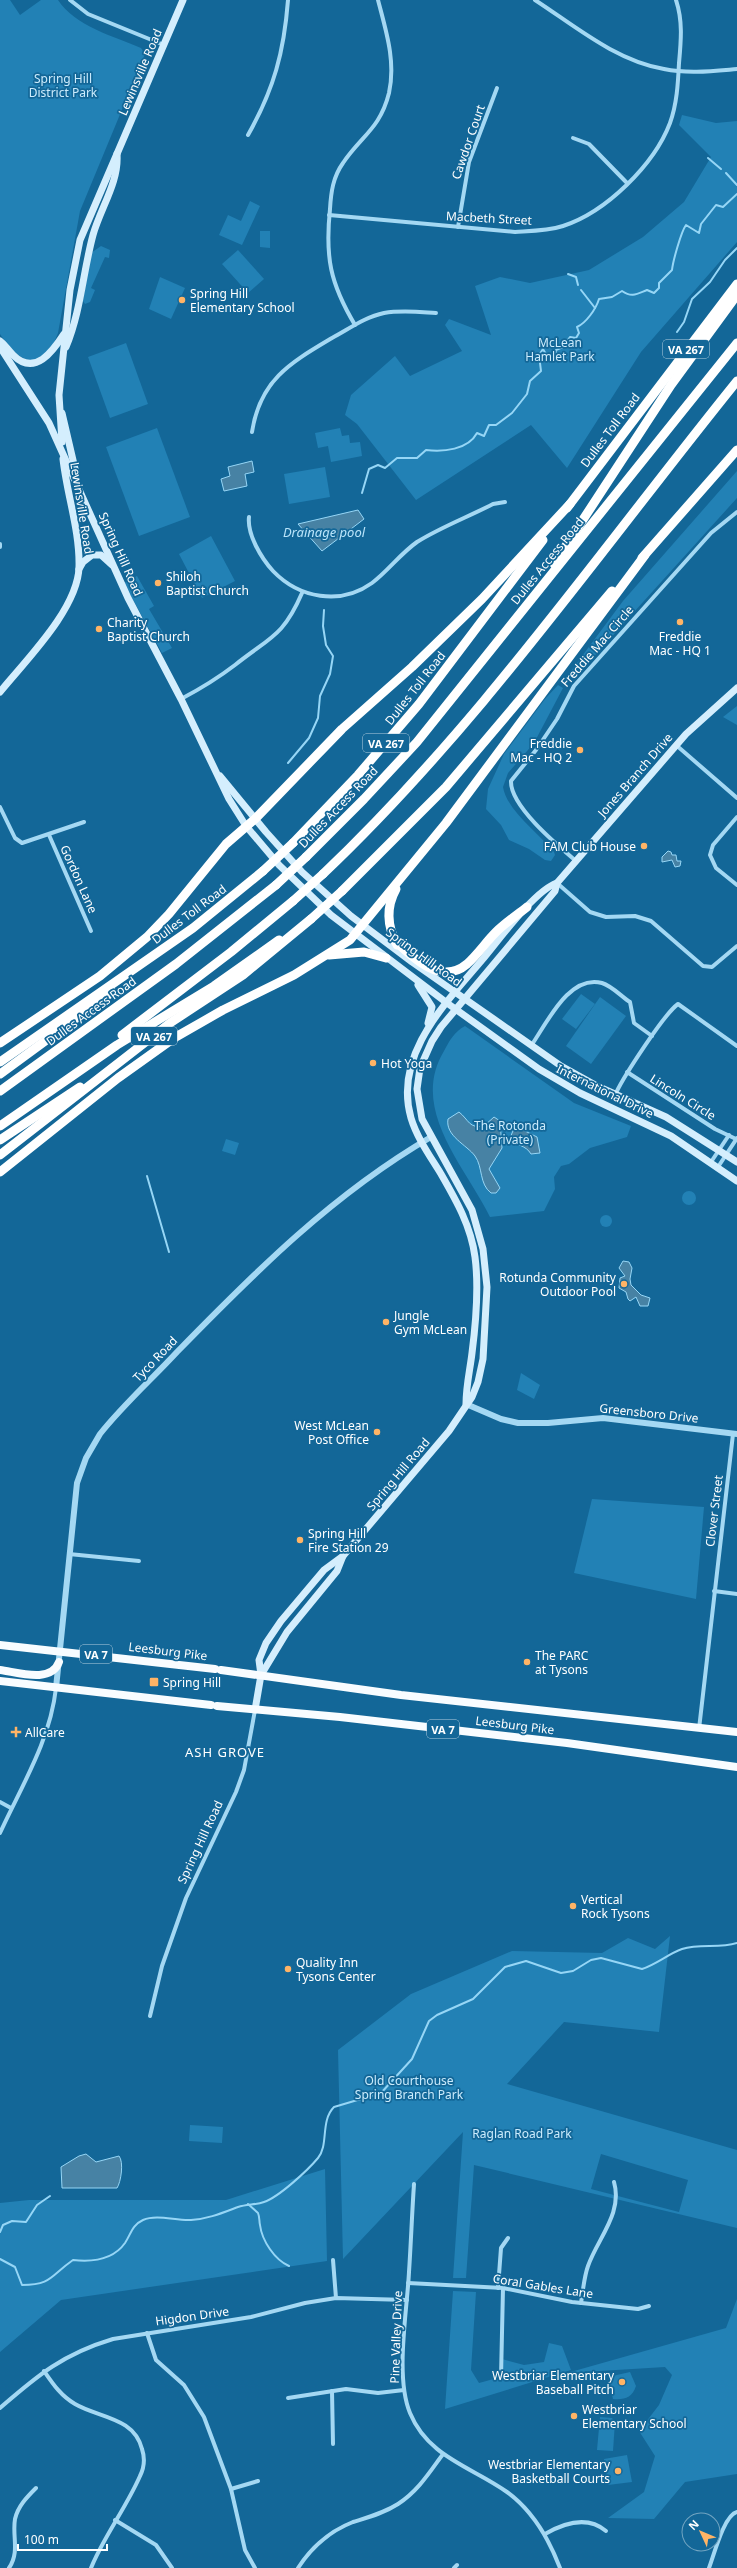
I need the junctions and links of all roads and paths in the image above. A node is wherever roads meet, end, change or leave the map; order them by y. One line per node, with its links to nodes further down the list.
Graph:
1 (70, 0): 7 (street)
2 (184, 0): 7 (main road, Lewinsville Road)
3 (288, 0): 11 (street)
4 (378, 0): 15 (street)
5 (535, 0): 9 (street)
6 (676, 0): 9 (street, Macbeth Street)
7 (164, 45): 13 (main road, Lewinsville Road)
8 (737, 69): 9 (street)
9 (679, 71): 14 (street, Macbeth Street)
10 (497, 88): 17 (street, Cawdor Court)
11 (248, 135)
12 (573, 138): 14 (street)
13 (117, 153): 16 (main road, Lewinsville Road); 18 (main road, Lewinsville Road)
14 (627, 183): 17 (street, Macbeth Street)
15 (329, 215): 17 (street, Macbeth Street); 24 (street)
16 (86, 224): 18 (main road); 20 (main road, Lewinsville Road)
17 (458, 227)
18 (93, 236): 22 (main road, Lewinsville Road)
19 (737, 284): 37 (highway, Dulles Toll Road / VA 267)
20 (70, 290): 22 (main road); 25 (main road, Lewinsville Road)
21 (737, 295): 46 (highway)
22 (78, 306): 29 (main road, Lewinsville Road)
23 (436, 313): 24 (street)
24 (355, 325): 32 (street)
25 (65, 333): 26 (main road); 29 (main road, Lewinsville Road)
26 (0, 341)
27 (737, 344): 46 (highway, Dulles Access Road)
28 (0, 347): 33 (main road, Spring Hill Road)
29 (65, 351): 31 (main road, Lewinsville Road)
30 (737, 381): 90 (highway, bridge)
31 (59, 395): 33 (main road, Lewinsville Road); 36 (main road)
32 (252, 432)
33 (62, 449): 36 (main road, Spring Hill Road); 43 (main road, Lewinsville Road)
34 (737, 450): 42 (highway, VA 267)
35 (505, 502): 45 (street)
36 (86, 504): 44 (main road, Spring Hill Road)
37 (570, 504): 55 (highway); 66 (highway, Dulles Toll Road / VA 267, bridge)
38 (737, 512): 59 (street, Freddie Mac Circle)
39 (249, 517): 45 (street)
40 (0, 544): 41 (street)
41 (0, 547)
42 (646, 555): 60 (highway); 64 (highway, VA 267, bridge)
43 (79, 569): 44 (main road); 48 (main road, Lewinsville Road)
44 (116, 572): 49 (main road, Spring Hill Road)
45 (302, 593): 49 (street)
46 (516, 620): 88 (highway, Dulles Access Road, bridge)
47 (737, 688): 50 (main road, Jones Branch Drive)
48 (0, 692)
49 (181, 699): 51 (main road, Spring Hill Road)
50 (676, 745): 52 (street); 59 (main road, Jones Branch Drive)
51 (218, 773): 55 (main road, Spring Hill Road); 57 (main road, Spring Hill Road)
52 (737, 798)
53 (0, 807): 58 (street)
54 (737, 818): 62 (street)
55 (255, 819): 57 (highway); 65 (main road, Spring Hill Road)
56 (84, 822): 58 (street)
57 (246, 826): 68 (main road, Spring Hill Road); 81 (highway)
58 (49, 835): 67 (street, Gordon Lane)
59 (576, 861): 61 (main road, Jones Branch Drive)
60 (399, 883): 65 (highway); 69 (highway)
61 (557, 883): 63 (main road, Jones Branch Drive); 70 (street); 76 (main road, Jones Branch Drive)
62 (737, 886)
63 (528, 907): 69 (highway); 75 (main road, Jones Branch Drive)
64 (310, 919): 85 (highway, VA 267); 90 (highway)
65 (363, 926): 68 (highway); 73 (main road, Spring Hill Road)
66 (193, 928): 84 (highway, Dulles Toll Road / VA 267); 87 (highway)
67 (91, 931)
68 (356, 934): 71 (highway); 72 (main road, Spring Hill Road)
69 (394, 940): 73 (highway)
70 (737, 946)
71 (328, 955): 72 (highway); 102 (highway)
72 (386, 958): 74 (main road, Spring Hill Road)
73 (412, 962): 75 (main road, Spring Hill Road)
74 (412, 977): 77 (main road, Spring Hill Road); 80 (main road)
75 (455, 993): 76 (main road, Spring Hill Road); 77 (main road, Jones Branch Drive)
76 (464, 1000): 78 (main road, Spring Hill Road); 82 (main road, International Drive)
77 (447, 1003): 78 (main road, International Drive); 80 (main road, Spring Hill Road)
78 (455, 1010): 92 (main road, Spring Hill Road); 99 (main road, International Drive)
79 (652, 1036): 82 (street); 83 (street); 86 (street)
80 (421, 1040): 95 (main road, Spring Hill Road)
81 (0, 1044)
82 (530, 1046): 89 (main road, International Drive)
83 (737, 1046)
84 (0, 1062)
85 (116, 1064): 94 (highway, VA 267); 97 (highway, VA 267)
86 (627, 1072): 89 (street); 91 (street, Lincoln Circle)
87 (0, 1074)
88 (0, 1091)
89 (616, 1093): 96 (main road, International Drive)
90 (0, 1125)
91 (729, 1135): 93 (street, Lincoln Circle); 96 (street)
92 (431, 1137): 95 (street, Tyco Road); 104 (main road, Spring Hill Road)
93 (736, 1138): 98 (street, Lincoln Circle)
94 (0, 1140)
95 (422, 1142): 104 (main road, Spring Hill Road); 106 (street, Tyco Road)
96 (719, 1150): 98 (main road, International Drive); 99 (street)
97 (0, 1155)
98 (728, 1156): 100 (main road, International Drive); 101 (street, Lincoln Circle)
99 (711, 1162): 101 (main road, International Drive)
100 (737, 1162)
101 (718, 1167): 103 (main road, International Drive)
102 (0, 1172)
103 (737, 1181)
104 (466, 1404): 105 (street, Greensboro Drive); 107 (main road, Spring Hill Road)
105 (735, 1434): 109 (street, Clover Street)
106 (69, 1554): 108 (street); 112 (street, Tyco Road)
107 (343, 1556): 115 (main road, Spring Hill Road); 115 (main road, Spring Hill Road)
108 (139, 1561)
109 (714, 1591): 110 (street); 119 (street, Clover Street)
110 (737, 1594)
111 (0, 1645): 112 (highway, Leesburg Pike / VA 7)
112 (60, 1650): 113 (street, Tyco Road); 115 (highway, Leesburg Pike / VA 7)
113 (59, 1662): 114 (highway); 117 (street, Tyco Road)
114 (0, 1670)
115 (261, 1675): 118 (main road, Spring Hill Road); 119 (highway, Leesburg Pike / VA 7)
116 (0, 1681): 117 (highway, Leesburg Pike / VA 7)
117 (56, 1688): 118 (highway, Leesburg Pike / VA 7); 123 (street)
118 (255, 1710): 121 (highway, Leesburg Pike / VA 7); 125 (street, Spring Hill Road)
119 (699, 1729): 120 (highway, Leesburg Pike / VA 7)
120 (737, 1732)
121 (737, 1767)
122 (0, 1802): 123 (street)
123 (11, 1808): 124 (street)
124 (0, 1833)
125 (150, 2016)
126 (614, 2182): 134 (street)
127 (414, 2184): 130 (street, Pine Valley Drive)
128 (508, 2238): 131 (street)
129 (333, 2260): 132 (street)
130 (408, 2283): 131 (street, Coral Gables Lane); 133 (street, Pine Valley Drive)
131 (501, 2288): 134 (street, Coral Gables Lane); 138 (street)
132 (336, 2298): 133 (street, Higdon Drive); 136 (street, Higdon Drive)
133 (407, 2300): 139 (street, Pine Valley Drive)
134 (581, 2303): 135 (street, Coral Gables Lane)
135 (649, 2306)
136 (147, 2333): 137 (street, Higdon Drive); 147 (street)
137 (44, 2371): 142 (street, Higdon Drive); 149 (street)
138 (501, 2377)
139 (404, 2390): 140 (street); 144 (street, Pine Valley Drive)
140 (332, 2391): 141 (street); 143 (street)
141 (288, 2398)
142 (0, 2408)
143 (333, 2444)
144 (443, 2454): 151 (street, Pine Valley Drive); 156 (street)
145 (258, 2481): 147 (street)
146 (36, 2488): 152 (street)
147 (231, 2489): 155 (street)
148 (737, 2512): 158 (street)
149 (116, 2520): 153 (street); 154 (street)
150 (606, 2531): 151 (street)
151 (545, 2534): 157 (street, Pine Valley Drive)
152 (9, 2568)
153 (92, 2568)
154 (172, 2568)
155 (256, 2568)
156 (298, 2568)
157 (560, 2568)
158 (709, 2568)

